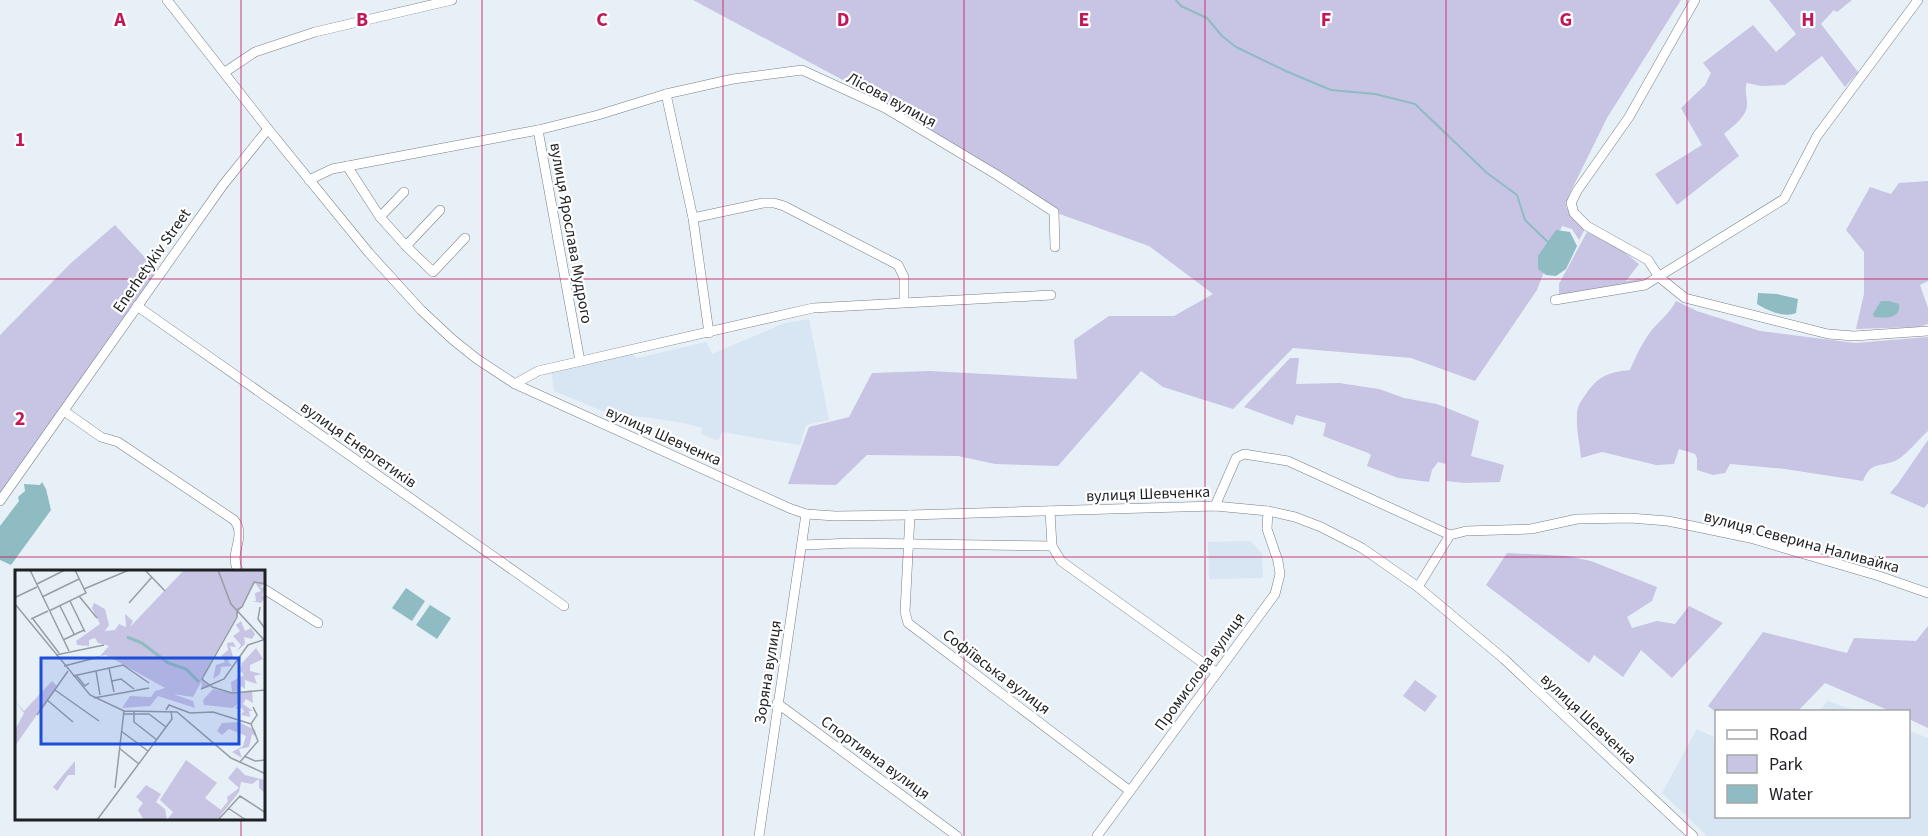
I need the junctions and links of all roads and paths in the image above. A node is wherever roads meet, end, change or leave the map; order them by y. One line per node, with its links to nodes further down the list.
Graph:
1 (167, 0): 5 (street, вулиця Шевченка)
2 (452, 0): 5 (street)
3 (1695, 0): 18 (street)
4 (1918, 0): 18 (street)
5 (225, 72): 7 (street, вулиця Шевченка)
6 (666, 94): 8 (street, Лісова вулиця); 14 (street); 17 (street, Лісова вулиця)
7 (268, 129): 10 (street, вулиця Шевченка); 22 (street, Enerhetykiv Street)
8 (538, 130): 9 (street, вулиця Ярослава Мудрого); 25 (street, вулиця Ярослава Мудрого)
9 (347, 166): 10 (street, вулиця Ярослава Мудрого); 13 (street)
10 (309, 180): 26 (street, вулиця Шевченка)
11 (404, 192): 13 (street)
12 (440, 210): 16 (street)
13 (380, 217): 16 (street)
14 (693, 218): 21 (street); 24 (street)
15 (465, 238): 16 (street)
16 (406, 246)
17 (1055, 247)
18 (1659, 277): 20 (street); 23 (street)
19 (1051, 295): 21 (street)
20 (1555, 300)
21 (904, 302): 24 (street)
22 (137, 306): 27 (street, Enerhetykiv Street); 42 (street, вулиця Енергетиків)
23 (1928, 331)
24 (709, 333): 25 (street)
25 (580, 361): 26 (street)
26 (515, 384): 32 (street, вулиця Шевченка)
27 (64, 411): 28 (street, Enerhetykiv Street); 38 (street)
28 (0, 501)
29 (1215, 506): 30 (street, вулиця Шевченка); 31 (street, вулиця Шевченка); 34 (street)
30 (1050, 511): 33 (street, вулиця Шевченка); 37 (street)
31 (1268, 511): 39 (street, вулиця Шевченка); 44 (street, Промислова вулиця)
32 (806, 513): 33 (street, вулиця Шевченка); 35 (street, Зоряна вулиця)
33 (910, 515): 36 (street)
34 (1450, 535): 39 (street); 41 (street, вулиця Северина Наливайка)
35 (802, 545): 36 (street); 45 (street, Зоряна вулиця)
36 (908, 545): 37 (street); 46 (street, Софіївська вулиця)
37 (1052, 546): 44 (street)
38 (238, 570)
39 (1418, 587): 50 (street, вулиця Шевченка)
40 (266, 590): 43 (street)
41 (1928, 593)
42 (564, 606)
43 (318, 623)
44 (1217, 673): 46 (street, Промислова вулиця)
45 (777, 703): 47 (street, Зоряна вулиця); 48 (street, Спортивна вулиця)
46 (1130, 791): 49 (street, Промислова вулиця)
47 (759, 836)
48 (957, 836)
49 (1097, 836)
50 (1693, 836)

